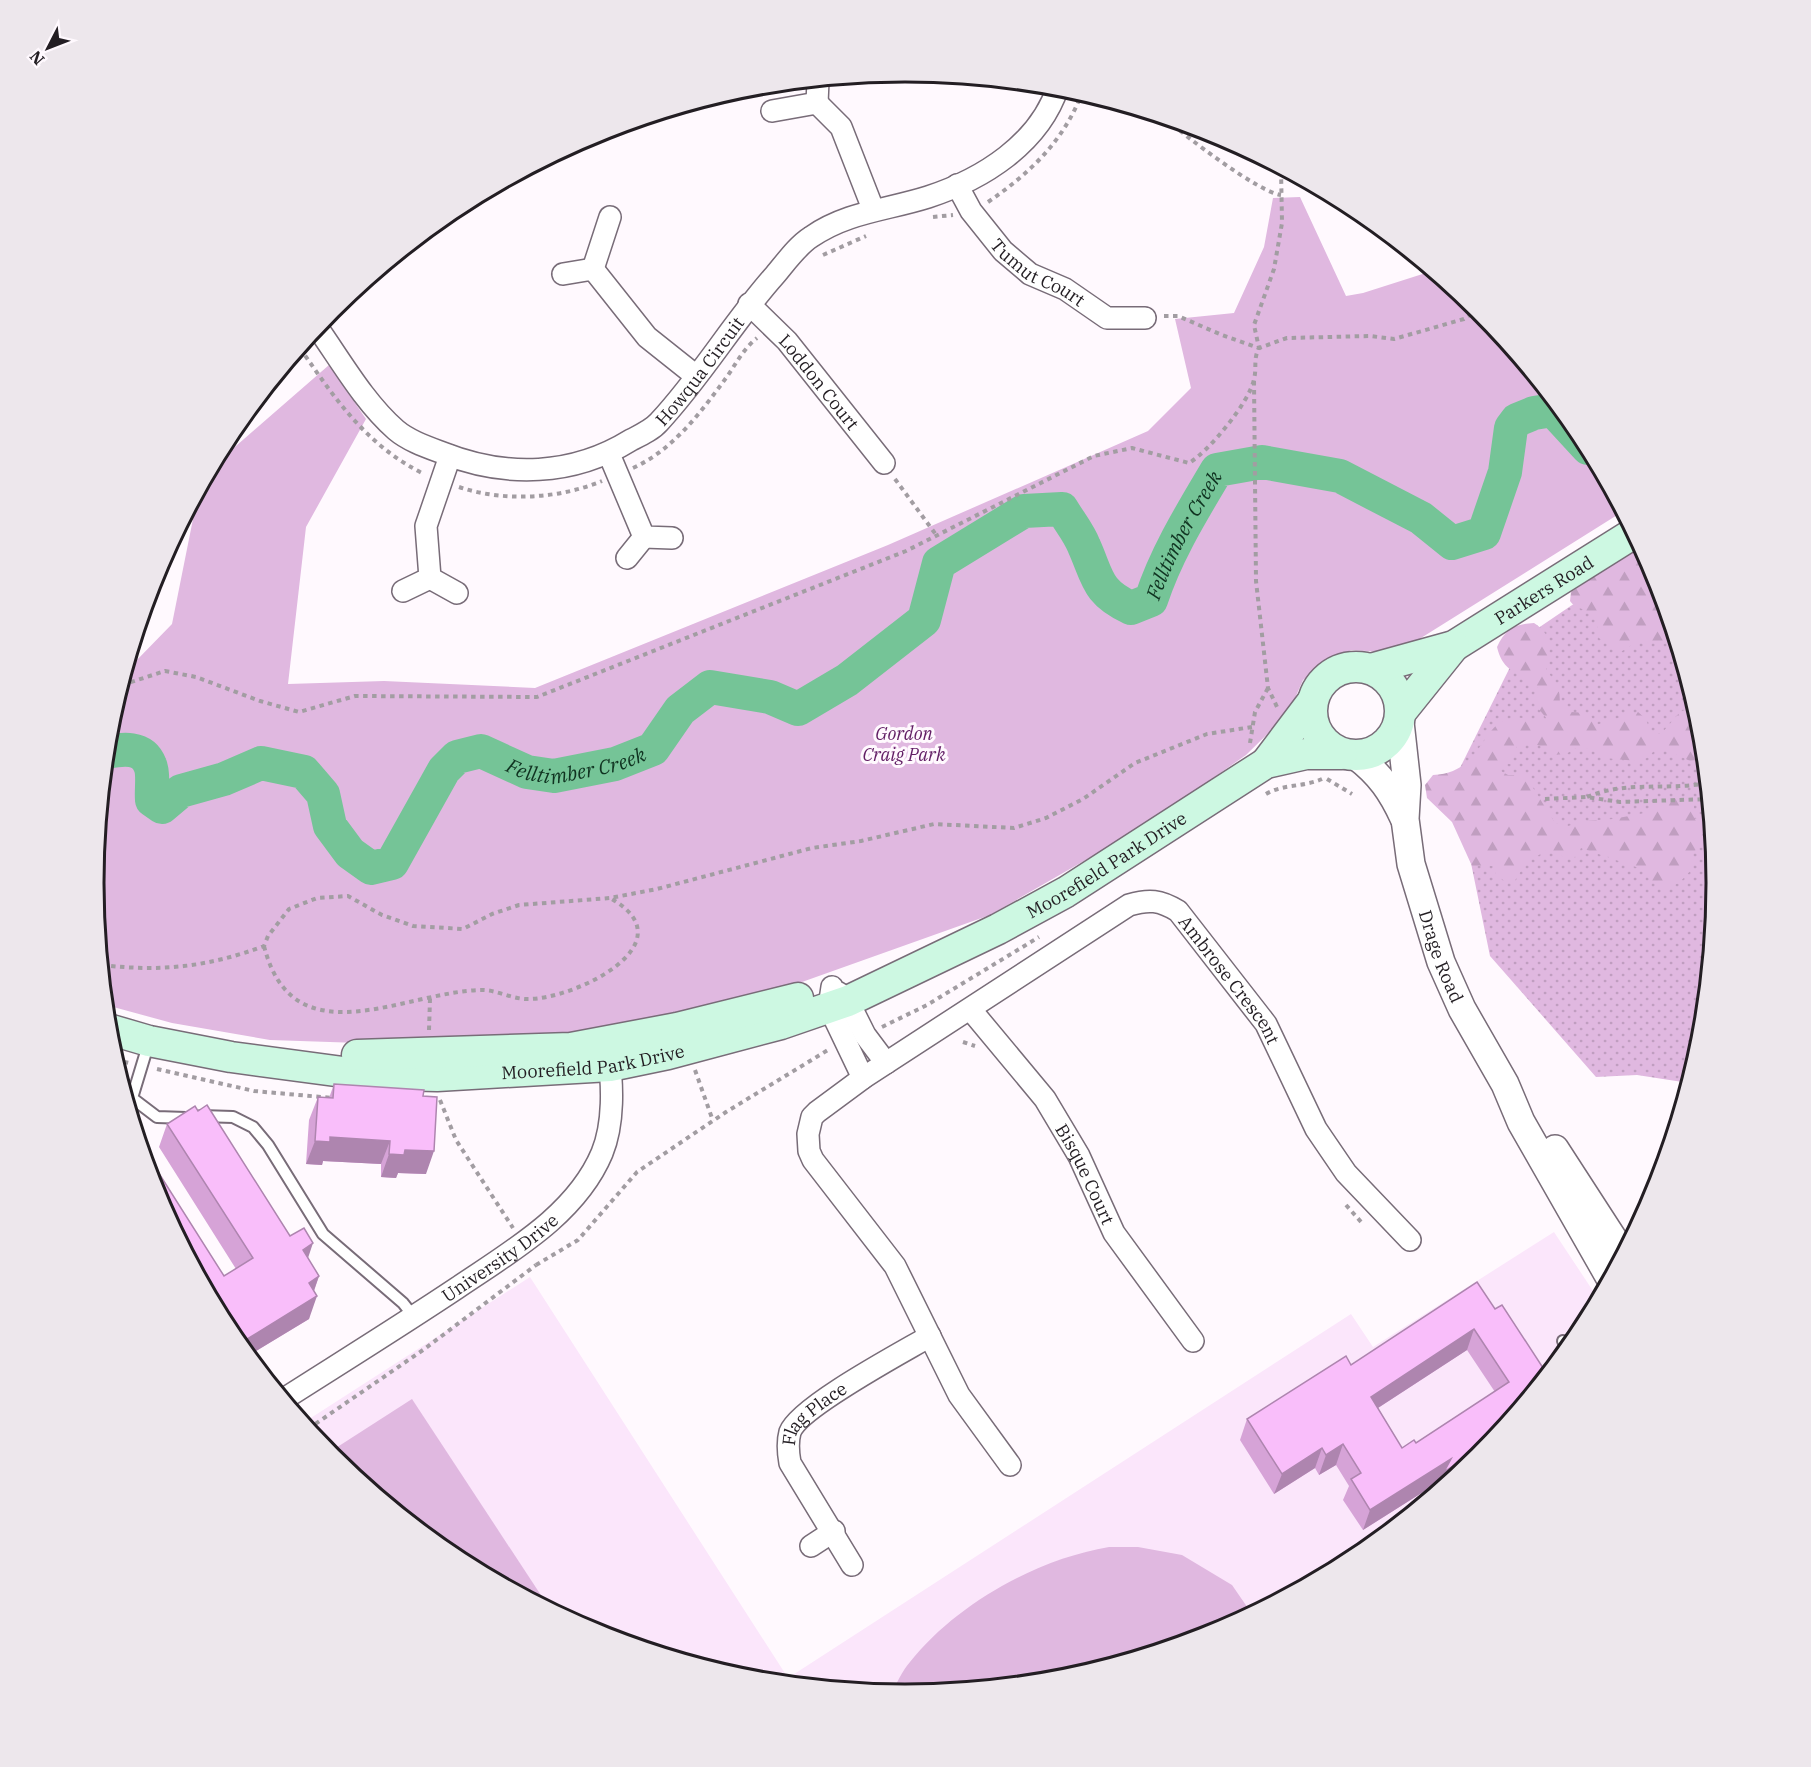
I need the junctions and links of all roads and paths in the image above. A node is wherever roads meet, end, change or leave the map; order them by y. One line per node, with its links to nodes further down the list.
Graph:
1 (818, 87): 3 (street)
2 (1055, 97): 7 (street, Howqua Circuit)
3 (817, 104): 4 (street); 9 (street)
4 (772, 111)
5 (1187, 134): 8 (path)
6 (1281, 176): 8 (path)
7 (957, 185): 9 (street, Howqua Circuit); 15 (street, Tumut Court)
8 (1281, 195): 17 (path)
9 (873, 209): 13 (street, Howqua Circuit)
10 (610, 217): 11 (street)
11 (594, 269): 12 (street); 18 (street)
12 (563, 274)
13 (749, 304): 18 (street, Howqua Circuit); 22 (street, Loddon Court)
14 (1470, 315): 17 (path)
15 (1145, 318): 17 (path)
16 (322, 335): 21 (street, Howqua Circuit)
17 (1259, 348): 19 (path)
18 (696, 376): 20 (street, Howqua Circuit)
19 (1254, 380): 23 (path); 37 (path)
20 (609, 454): 21 (street, Howqua Circuit); 24 (street)
21 (450, 456): 28 (street)
22 (884, 463): 23 (path)
23 (937, 536): 33 (path)
24 (644, 537): 26 (street); 27 (street)
25 (1628, 537): 31 (main road, Parkers Road)
26 (672, 538)
27 (627, 558)
28 (430, 578): 29 (street); 30 (street)
29 (403, 591)
30 (457, 593)
31 (1454, 646): 32 (main road, Parkers Road); 35 (main road, Parkers Road)
32 (1371, 669): 34 (main road); 35 (main road)
33 (131, 682)
34 (1312, 702): 37 (main road); 38 (main road)
35 (1400, 717): 38 (main road); 46 (street, Drage Road)
36 (1252, 727): 47 (path)
37 (1291, 728): 39 (main road)
38 (1349, 755): 39 (main road); 46 (street, Drage Road)
39 (1266, 763): 53 (main road, Moorefield Park Drive)
40 (1325, 778): 45 (path)
41 (1700, 784): 42 (path)
42 (1586, 798): 43 (path); 44 (path)
43 (1545, 799)
44 (1702, 799)
45 (1256, 801)
46 (1404, 819): 72 (street, Drage Road)
47 (610, 897): 49 (path); 52 (path)
48 (1041, 936): 51 (path)
49 (264, 946): 50 (path); 52 (path)
50 (109, 965)
51 (943, 996): 54 (path); 56 (path)
52 (430, 999): 63 (path)
53 (837, 999): 56 (street); 58 (street); 60 (main road, Moorefield Park Drive); 61 (main road, Moorefield Park Drive)
54 (964, 1015): 59 (path); 62 (street, Ambrose Crescent); 70 (street, Ambrose Crescent); 76 (street, Bisque Court)
55 (119, 1032): 57 (main road, Moorefield Park Drive)
56 (865, 1035): 62 (street)
57 (149, 1041): 63 (main road, Moorefield Park Drive); 65 (lane)
58 (845, 1042): 64 (street); 67 (path)
59 (956, 1043)
60 (688, 1047): 61 (main road, Moorefield Park Drive); 67 (path)
61 (608, 1055): 63 (main road, Moorefield Park Drive); 71 (street, University Drive)
62 (886, 1063): 64 (street, Ambrose Crescent)
63 (435, 1065): 71 (path)
64 (863, 1078): 75 (street, Ambrose Crescent)
65 (132, 1091)
66 (136, 1103): 74 (lane)
67 (713, 1121): 73 (path)
68 (1341, 1198): 69 (path)
69 (1362, 1223)
70 (1410, 1240)
71 (522, 1244): 73 (path); 74 (street, University Drive)
72 (1614, 1256)
73 (536, 1265): 78 (path)
74 (414, 1317): 77 (street, University Drive)
75 (930, 1336): 79 (street, Ambrose Crescent); 80 (street, Flag Place)
76 (1193, 1341)
77 (290, 1395)
78 (314, 1424)
79 (1010, 1465)
80 (834, 1531): 81 (street); 82 (street, Flag Place)
81 (811, 1546)
82 (852, 1564)

